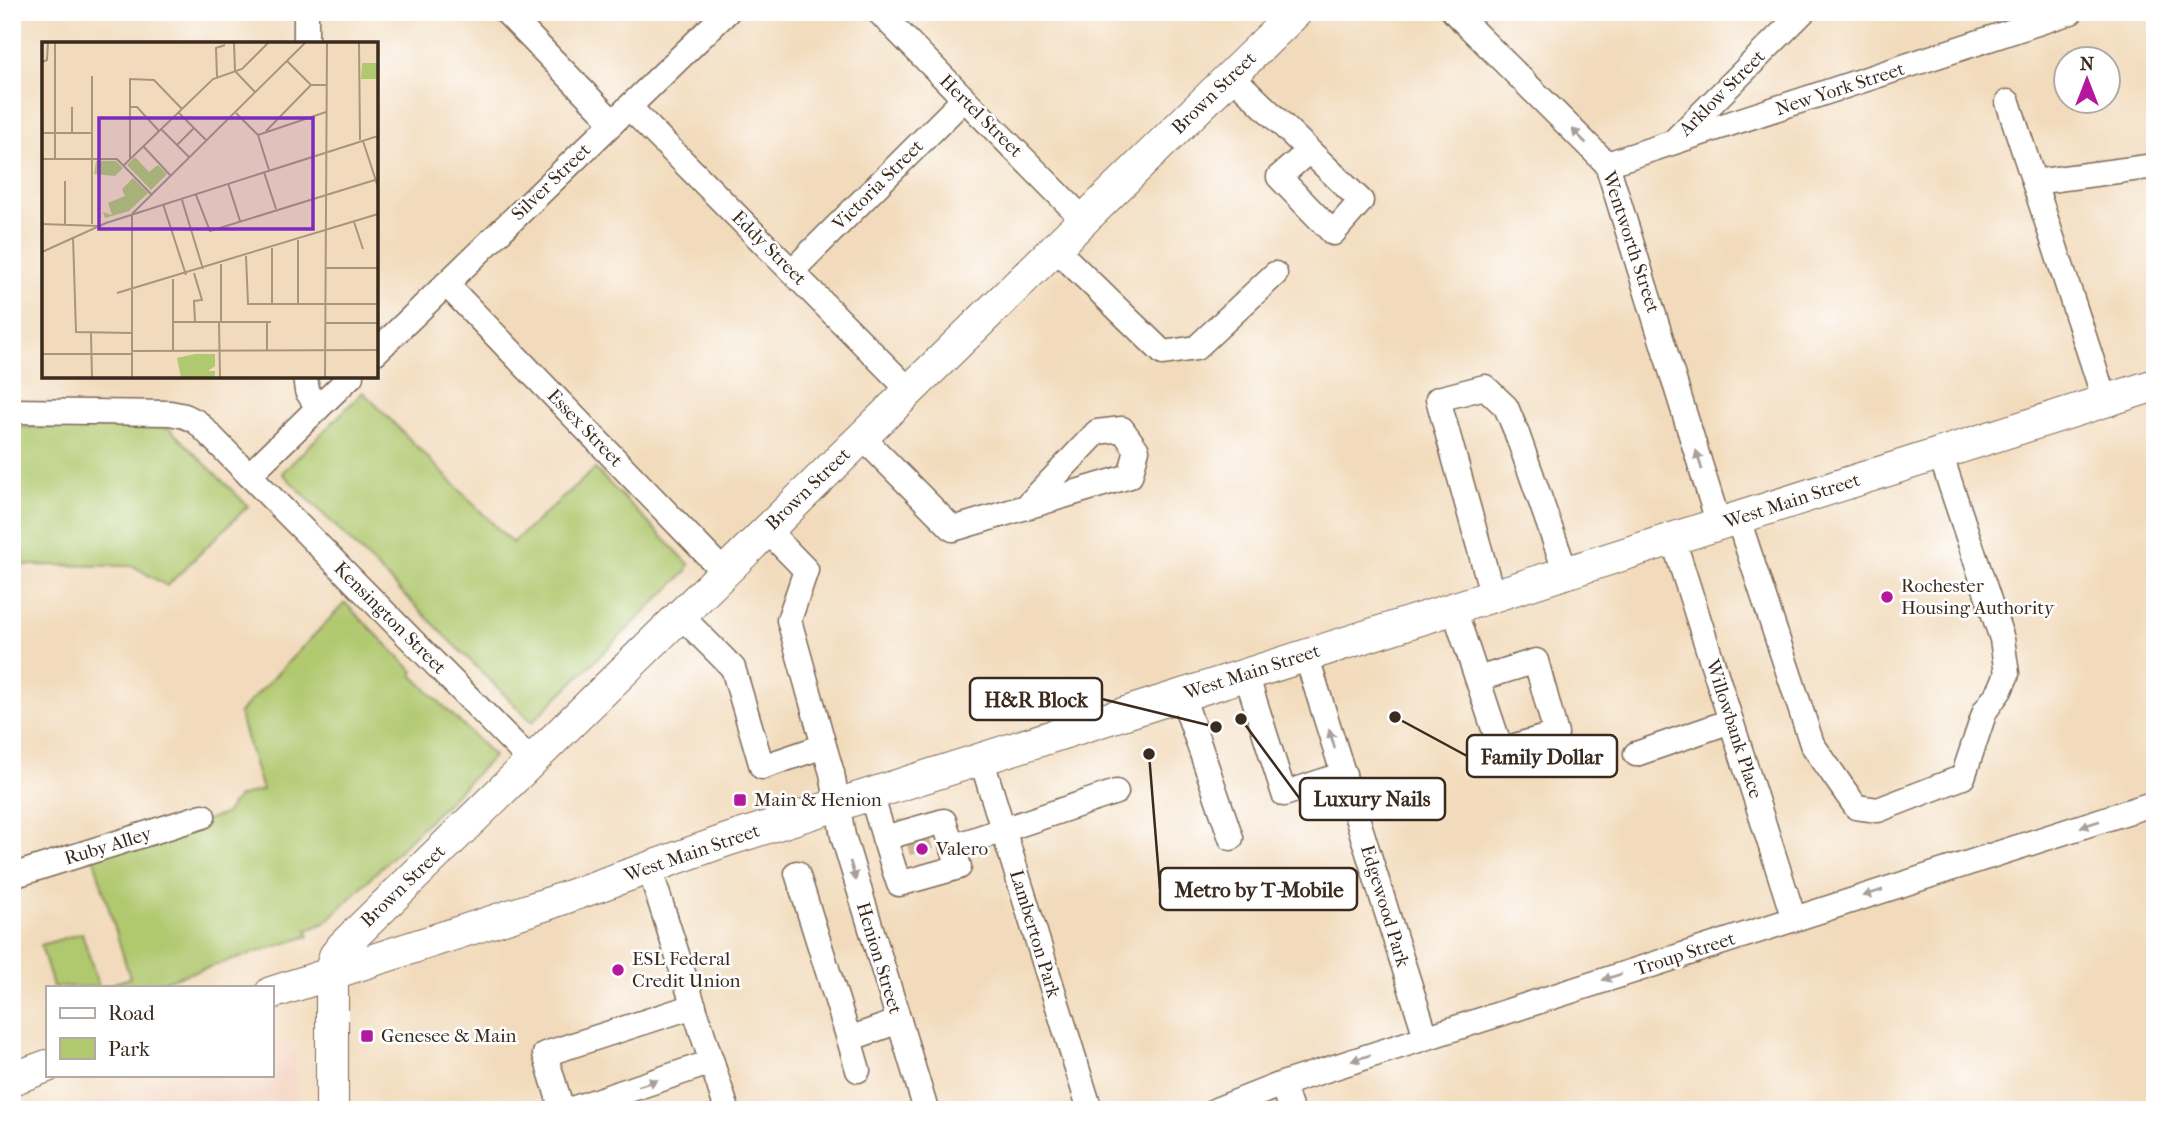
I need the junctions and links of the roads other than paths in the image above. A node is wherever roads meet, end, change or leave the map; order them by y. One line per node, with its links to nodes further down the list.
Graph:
1 (306, 12): 9 (street)
2 (506, 12): 13 (street, Eddy Street)
3 (727, 12): 13 (street, Silver Street)
4 (879, 12): 11 (street, Hertel Street)
5 (1296, 12): 10 (main road, Brown Street)
6 (1454, 12): 16 (street, Wentworth Street, one-way to 6)
7 (1803, 12): 14 (street, Arklow Street)
8 (2071, 12): 14 (street, New York Street)
9 (306, 42)
10 (1231, 75): 15 (street); 19 (main road, Brown Street)
11 (964, 99): 19 (street, Hertel Street); 21 (street, Victoria Street)
12 (2008, 102): 18 (street)
13 (621, 115): 21 (street, Eddy Street); 23 (street, Silver Street)
14 (1671, 144): 16 (street, New York Street)
15 (1309, 151)
16 (1607, 164): 36 (street, Wentworth Street, one-way to 16)
17 (2155, 166): 18 (street)
18 (2034, 182): 29 (street)
19 (1084, 220): 20 (main road, Brown Street)
20 (1055, 248): 22 (street); 28 (main road, Brown Street)
21 (792, 271): 28 (street, Eddy Street)
22 (1275, 274)
23 (446, 284): 24 (street, Silver Street); 39 (street, Essex Street)
24 (378, 350)
25 (305, 378): 30 (street)
26 (349, 378): 30 (street)
27 (2155, 385): 29 (main road, West Main Street)
28 (909, 390): 32 (main road, Brown Street)
29 (2105, 401): 33 (main road, West Main Street)
30 (318, 408): 34 (street)
31 (12, 411): 34 (street)
32 (862, 437): 35 (street); 37 (main road, Brown Street)
33 (1940, 453): 36 (main road, West Main Street); 36 (street, Wentworth Street)
34 (249, 475): 52 (street, Kensington Street)
35 (1026, 507)
36 (1728, 522): 38 (main road, West Main Street)
37 (767, 530): 39 (main road, Brown Street); 49 (street, Henion Street)
38 (1673, 539): 40 (main road, West Main Street); 48 (street, Willowbank Place)
39 (724, 572): 43 (main road, Brown Street)
40 (1566, 573): 41 (main road, West Main Street); 41 (street)
41 (1493, 597): 42 (main road, West Main Street)
42 (1454, 609): 44 (main road, West Main Street); 46 (street)
43 (680, 615): 49 (street); 52 (main road, Brown Street)
44 (1306, 655): 45 (main road, West Main Street); 53 (street, Edgewood Park, one-way to 44)
45 (1246, 674): 47 (main road, West Main Street); 53 (street)
46 (1478, 679)
47 (1182, 695): 51 (main road, West Main Street); 61 (street)
48 (1731, 721): 50 (street); 66 (street, Willowbank Place)
49 (824, 746): 57 (street, Henion Street)
50 (1636, 754)
51 (981, 758): 55 (main road, West Main Street); 59 (street, Lamberton Park)
52 (531, 761): 67 (main road, Brown Street)
53 (1344, 774): 71 (street, Edgewood Park)
54 (1116, 792): 59 (street)
55 (871, 794): 57 (main road, West Main Street); 60 (street)
56 (2155, 803): 66 (street, Troup Street, one-way to 66)
57 (837, 805): 63 (main road, West Main Street); 70 (street, Henion Street, one-way to 70)
58 (203, 816): 65 (street, Ruby Alley)
59 (1003, 830): 62 (street); 82 (street, Lamberton Park)
60 (884, 838): 62 (street); 62 (street)
61 (1231, 838)
62 (952, 847)
63 (649, 867): 67 (main road, West Main Street); 69 (street)
64 (797, 873): 72 (street)
65 (12, 876)
66 (1794, 919): 71 (street, Troup Street, one-way to 71)
67 (331, 973): 68 (main road, West Main Street); 79 (main road)
68 (273, 992)
69 (694, 1006): 73 (street); 78 (street)
70 (899, 1021): 72 (street); 81 (street, Henion Street)
71 (1426, 1037): 77 (street, Troup Street, one-way to 77)
72 (849, 1039): 75 (street)
73 (712, 1062): 78 (street, one-way to 73); 80 (street)
74 (46, 1066): 76 (main road)
75 (859, 1070)
76 (12, 1079)
77 (1282, 1084): 83 (street, Troup Street); 84 (street)
78 (572, 1108)
79 (332, 1110)
80 (727, 1110)
81 (926, 1110)
82 (1090, 1110)
83 (1216, 1110)
84 (1291, 1110)

